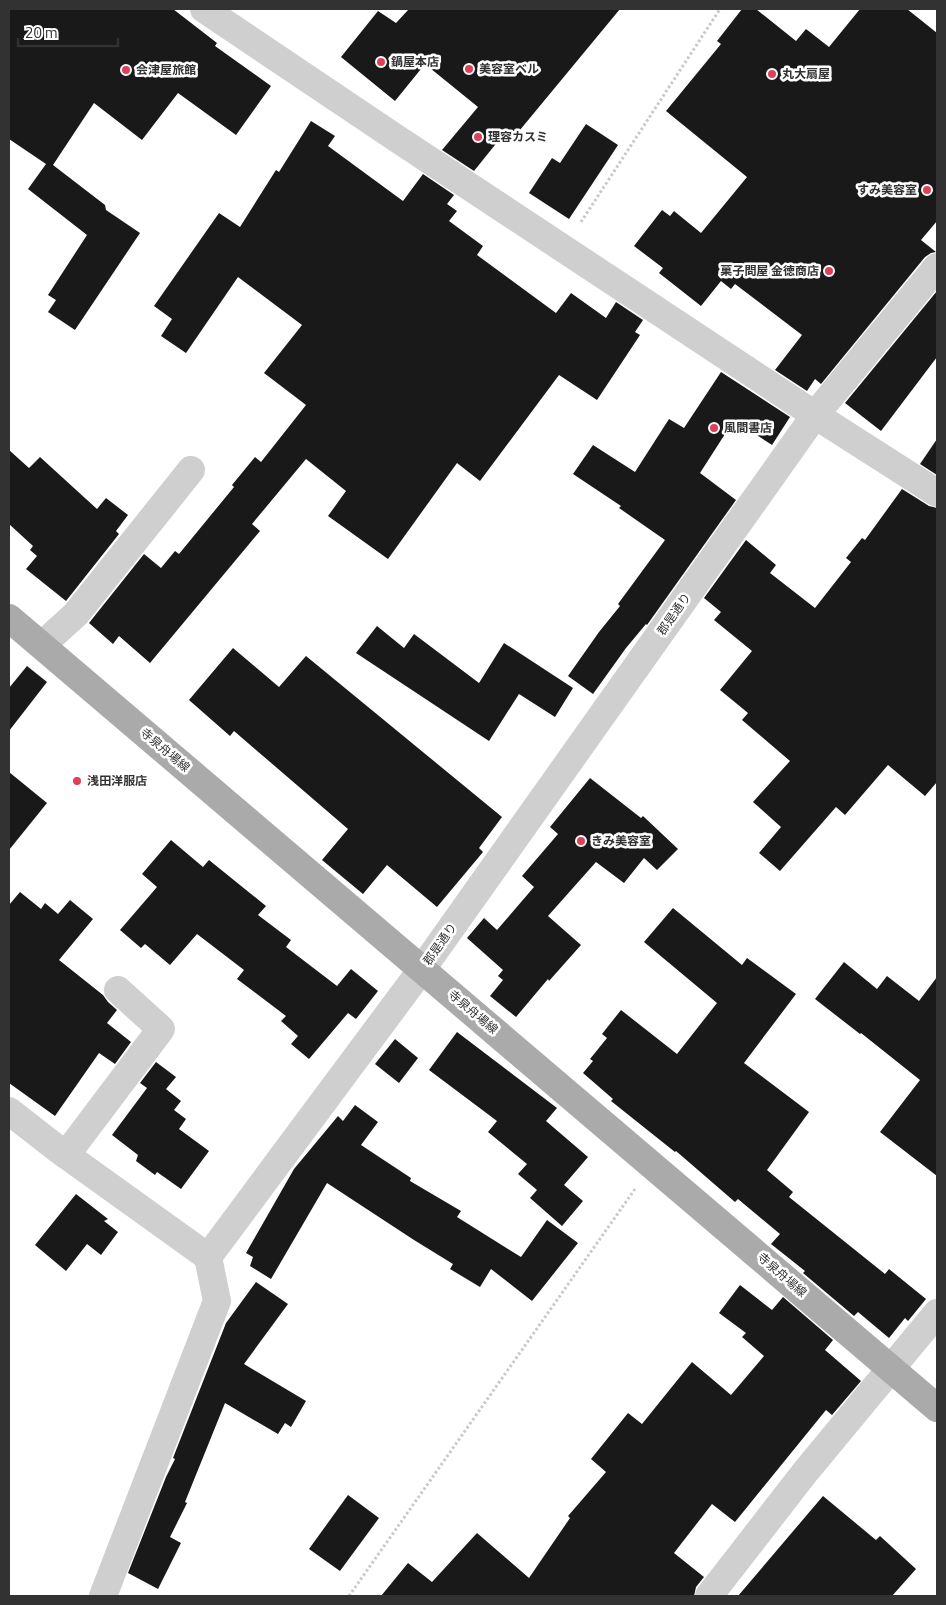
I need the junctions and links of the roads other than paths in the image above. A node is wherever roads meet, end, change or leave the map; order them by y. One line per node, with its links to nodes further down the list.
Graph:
1 (204, 9): 3 (street)
2 (937, 267): 3 (street, 郡是通り)
3 (815, 415): 5 (street); 8 (street, 郡是通り)
4 (191, 470): 7 (street)
5 (937, 492)
6 (9, 618): 7 (main road, 寺泉舟場線)
7 (42, 645): 8 (main road, 寺泉舟場線)
8 (422, 969): 12 (street, 郡是通り); 14 (main road, 寺泉舟場線)
9 (118, 990): 11 (street)
10 (9, 1111): 11 (street)
11 (66, 1155): 12 (street)
12 (208, 1256): 16 (street)
13 (937, 1313): 14 (street)
14 (891, 1368): 15 (main road, 寺泉舟場線); 17 (street)
15 (937, 1408)
16 (103, 1596)
17 (709, 1596)

